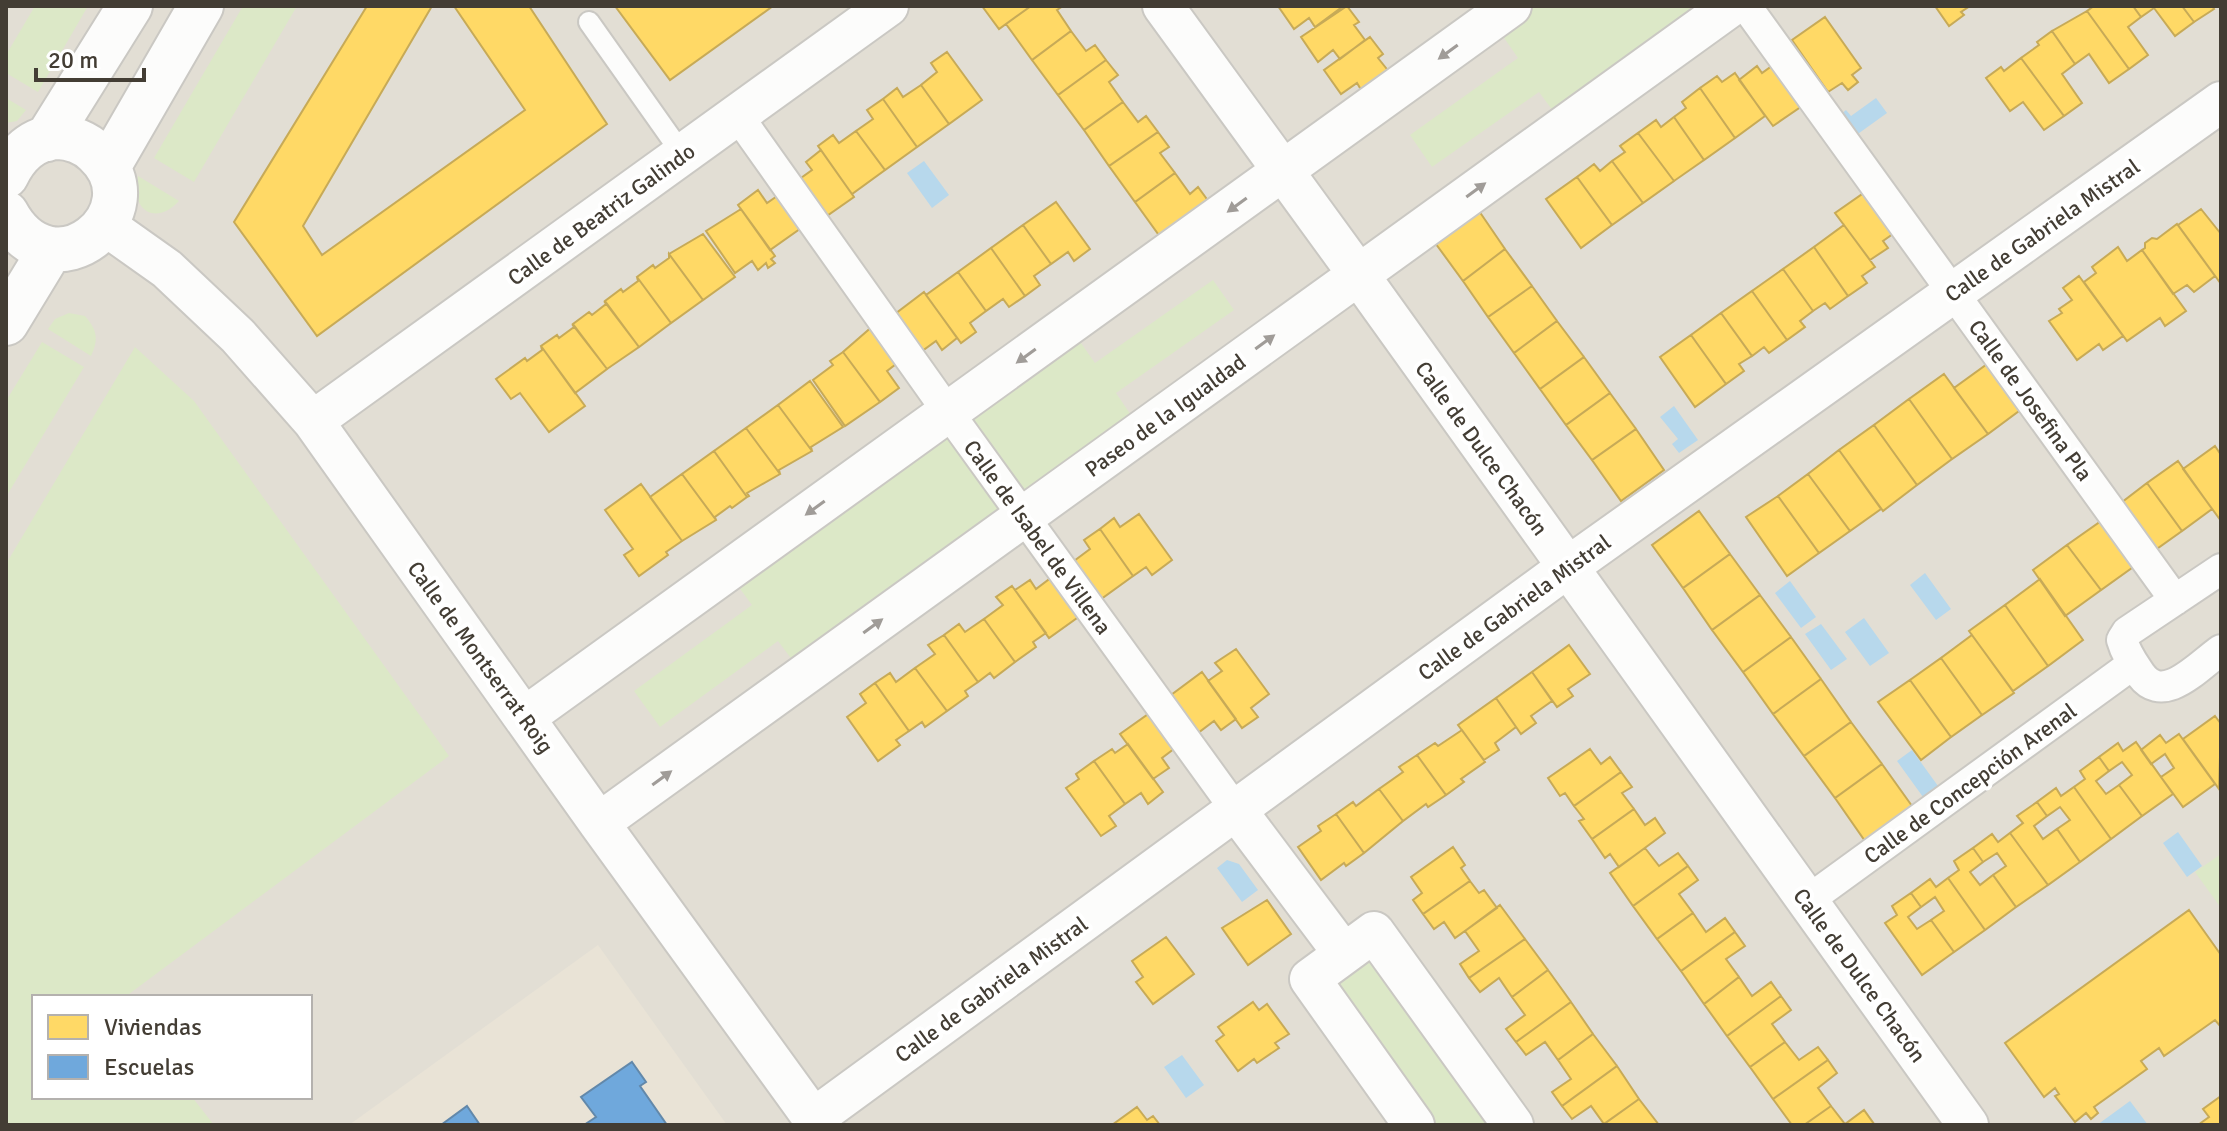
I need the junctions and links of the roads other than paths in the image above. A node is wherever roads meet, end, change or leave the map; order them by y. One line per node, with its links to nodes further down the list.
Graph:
1 (130, 6): 12 (street)
2 (201, 6): 13 (street)
3 (888, 6): 10 (street, Calle de Beatriz Galindo)
4 (1163, 6): 14 (street, Calle de Dulce Chacón)
5 (1511, 6): 14 (street, one-way to 14)
6 (1731, 6): 18 (street, Paseo de la Igualdad, one-way to 6)
7 (1746, 6): 19 (street, Calle de Josefina Pla)
8 (589, 22): 11 (lane)
9 (2221, 102): 19 (street, Calle de Gabriela Mistral)
10 (738, 116): 11 (street, Calle de Beatriz Galindo); 21 (street, Calle de Isabel de Villena)
11 (683, 155): 22 (street, Calle de Beatriz Galindo)
12 (18, 159): 13 (street)
13 (108, 167): 16 (street)
14 (1283, 172): 18 (street, Calle de Dulce Chacón); 21 (street, one-way to 21)
15 (7, 220): 17 (street)
16 (105, 225): 17 (street); 22 (street, Calle de Montserrat Roig)
17 (51, 249): 20 (street)
18 (1358, 274): 23 (street, Paseo de la Igualdad, one-way to 18); 24 (street, Calle de Dulce Chacón)
19 (1953, 293): 24 (street, Calle de Gabriela Mistral); 26 (street, Calle de Josefina Pla)
20 (6, 323)
21 (948, 412): 23 (street, Calle de Isabel de Villena); 29 (street, one-way to 29)
22 (313, 421): 29 (street, Calle de Montserrat Roig)
23 (1025, 518): 30 (street, Calle de Isabel de Villena); 31 (street, Paseo de la Igualdad, one-way to 23)
24 (1568, 567): 30 (street, Calle de Gabriela Mistral); 32 (street, Calle de Dulce Chacón)
25 (2221, 569): 26 (street)
26 (2175, 600): 28 (street)
27 (2221, 650): 28 (street)
28 (2133, 664): 32 (street, Calle de Concepción Arenal)
29 (525, 717): 31 (street, Calle de Montserrat Roig)
30 (1236, 810): 33 (street, Calle de Isabel de Villena); 34 (street, Calle de Gabriela Mistral)
31 (599, 823): 34 (street, Calle de Montserrat Roig)
32 (1807, 901): 37 (street, Calle de Dulce Chacón)
33 (1344, 954): 35 (street); 36 (street)
34 (816, 1122)
35 (1414, 1125)
36 (1513, 1125)
37 (1968, 1125)

